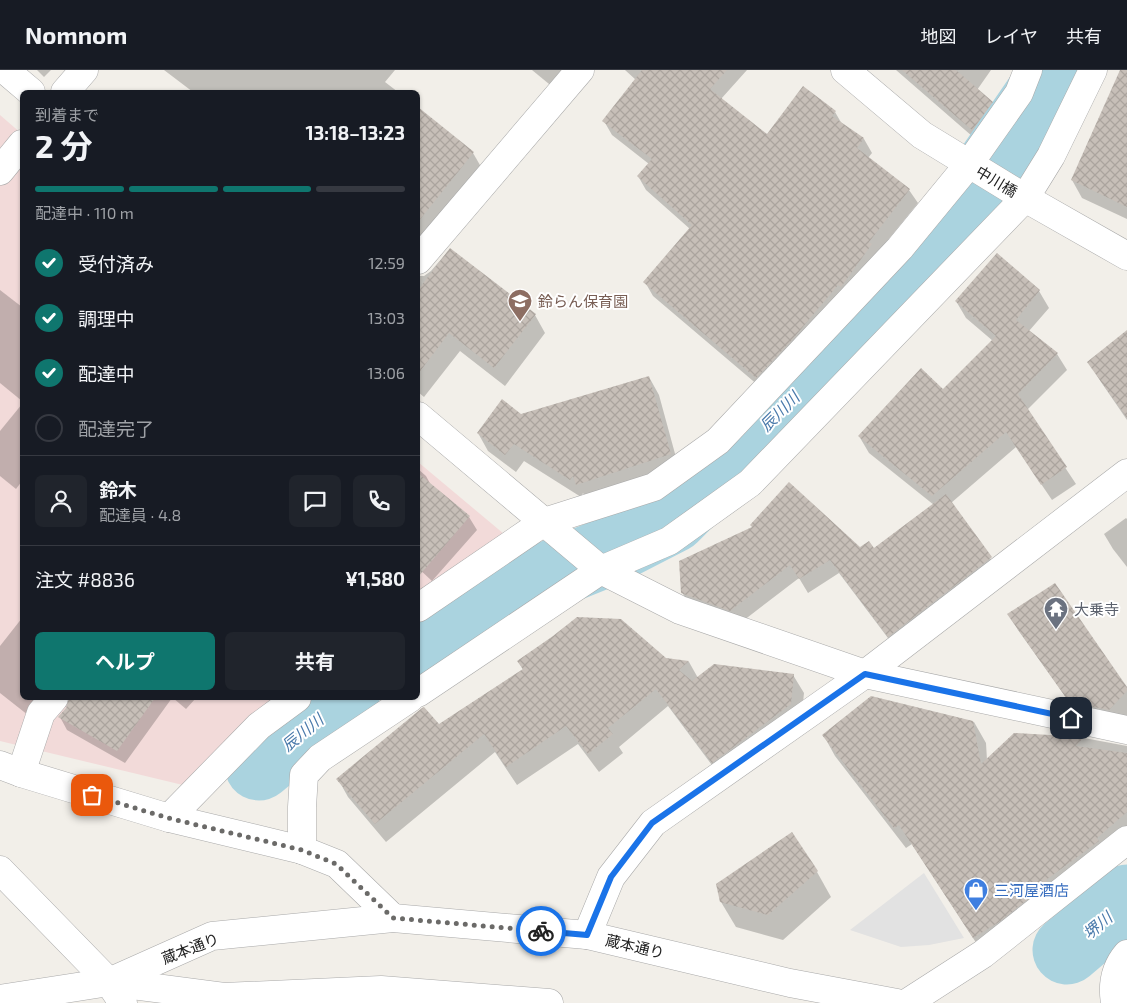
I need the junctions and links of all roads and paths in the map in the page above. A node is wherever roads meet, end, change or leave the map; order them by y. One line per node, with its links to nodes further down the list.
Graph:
1 (5, 70): 7 (street)
2 (84, 70): 8 (street)
3 (580, 70): 14 (street)
4 (845, 70): 10 (street, 中川橋)
5 (1028, 70): 10 (street)
6 (1093, 70): 12 (street)
7 (29, 90)
8 (67, 90)
9 (20, 146): 11 (street)
10 (968, 164): 12 (street, 中川橋); 17 (street)
11 (0, 171)
12 (1025, 198): 13 (street, 中川橋); 18 (street)
13 (1127, 256)
14 (420, 258)
15 (420, 418): 17 (street)
16 (1127, 472): 20 (street)
17 (544, 522): 18 (street); 19 (street)
18 (601, 570): 20 (street); 21 (street)
19 (420, 607)
20 (865, 674): 25 (street); 32 (street)
21 (420, 692)
22 (52, 700): 26 (street)
23 (294, 700): 27 (street)
24 (407, 700): 29 (street)
25 (1127, 730)
26 (11, 769): 27 (street)
27 (168, 818): 29 (street)
28 (1127, 840): 38 (street)
29 (302, 850): 31 (street)
30 (0, 870): 34 (street)
31 (393, 918): 32 (street, 蔵本通り); 34 (street, 蔵本通り)
32 (587, 935): 37 (street, 蔵本通り)
33 (1127, 954): 39 (street)
34 (116, 993): 35 (street, 蔵本通り); 36 (street, 蔵本通り)
35 (0, 1000)
36 (549, 1003)
37 (897, 1003)
38 (907, 1003)
39 (1115, 1003)

